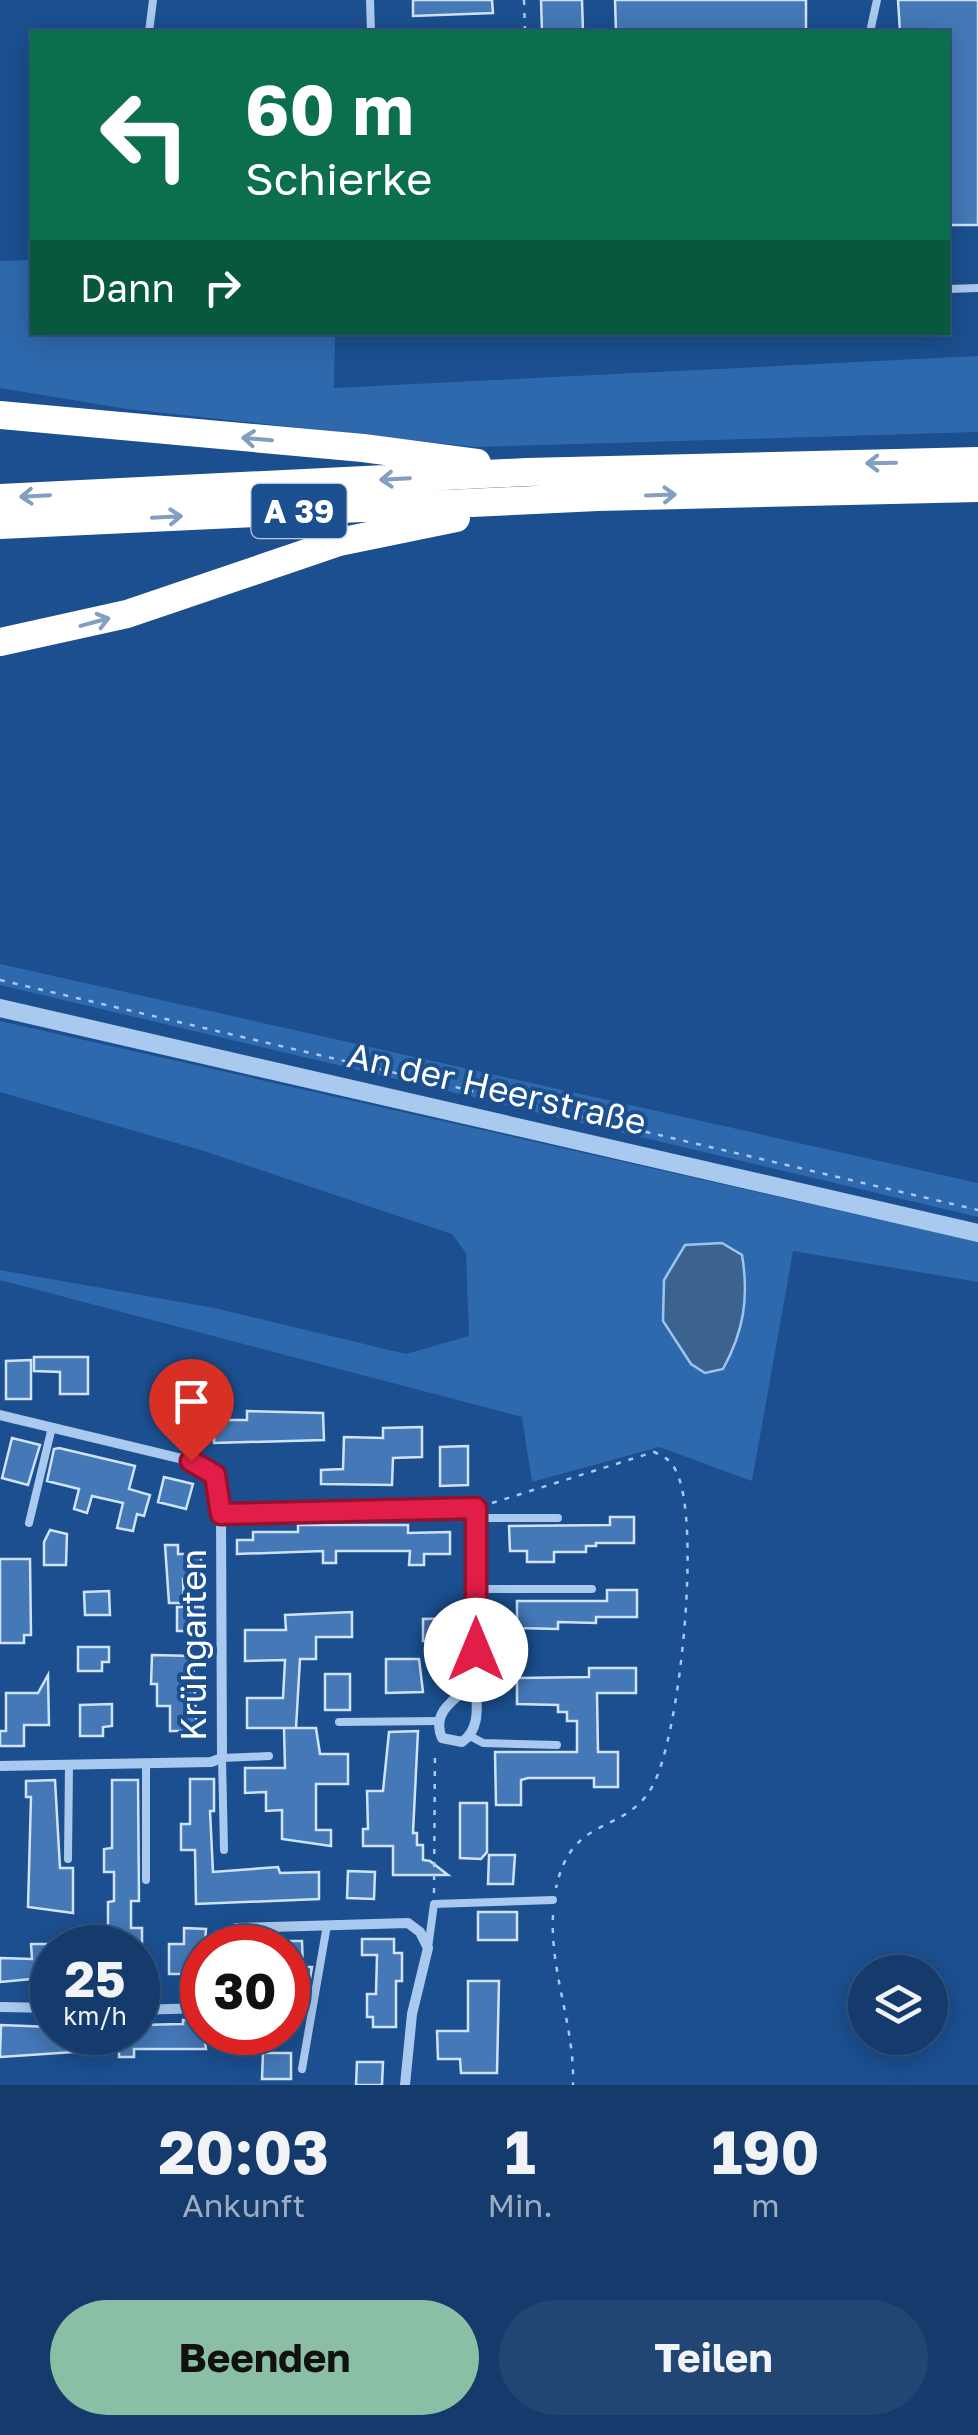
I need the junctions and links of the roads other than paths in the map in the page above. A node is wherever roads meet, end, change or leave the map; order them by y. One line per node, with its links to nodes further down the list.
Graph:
1 (153, 0): 4 (lane)
2 (370, 0): 5 (lane)
3 (877, 0): 6 (lane)
4 (148, 30)
5 (372, 30)
6 (870, 30)
7 (978, 288): 8 (lane)
8 (950, 289)
9 (0, 415): 11 (highway, one-way to 9)
10 (978, 461): 11 (highway, A 39, one-way to 11)
11 (527, 472): 14 (highway, A 39, one-way to 14)
12 (978, 488): 13 (highway, A 39, one-way to 12)
13 (598, 497): 15 (highway, A 39, one-way to 13); 16 (highway, one-way to 13)
14 (0, 498)
15 (0, 526)
16 (0, 642)
17 (0, 1008): 18 (street, An der Heerstraße)
18 (978, 1233)
19 (0, 1415): 20 (street, Krühgarten)
20 (52, 1428): 22 (street, Krühgarten); 24 (lane)
21 (476, 1513): 22 (street); 23 (lane); 26 (street)
22 (221, 1514): 33 (street, Krühgarten)
23 (558, 1518)
24 (30, 1523)
25 (592, 1588): 26 (lane)
26 (476, 1589): 27 (street)
27 (476, 1681): 28 (street); 30 (street)
28 (438, 1721): 29 (lane); 30 (street)
29 (339, 1722)
30 (470, 1736): 31 (lane)
31 (557, 1746)
32 (269, 1756): 33 (lane)
33 (222, 1758): 34 (street, Krühgarten); 37 (lane)
34 (146, 1763): 35 (street, Krühgarten); 39 (lane)
35 (69, 1765): 36 (street, Krühgarten); 38 (lane)
36 (0, 1766)
37 (224, 1850)
38 (68, 1859)
39 (146, 1880)
40 (554, 1900): 43 (lane)
41 (327, 1925): 42 (street); 43 (street); 46 (lane)
42 (310, 1926)
43 (428, 1948): 47 (street)
44 (0, 2007): 45 (street)
45 (30, 2008)
46 (302, 2069)
47 (405, 2085)

